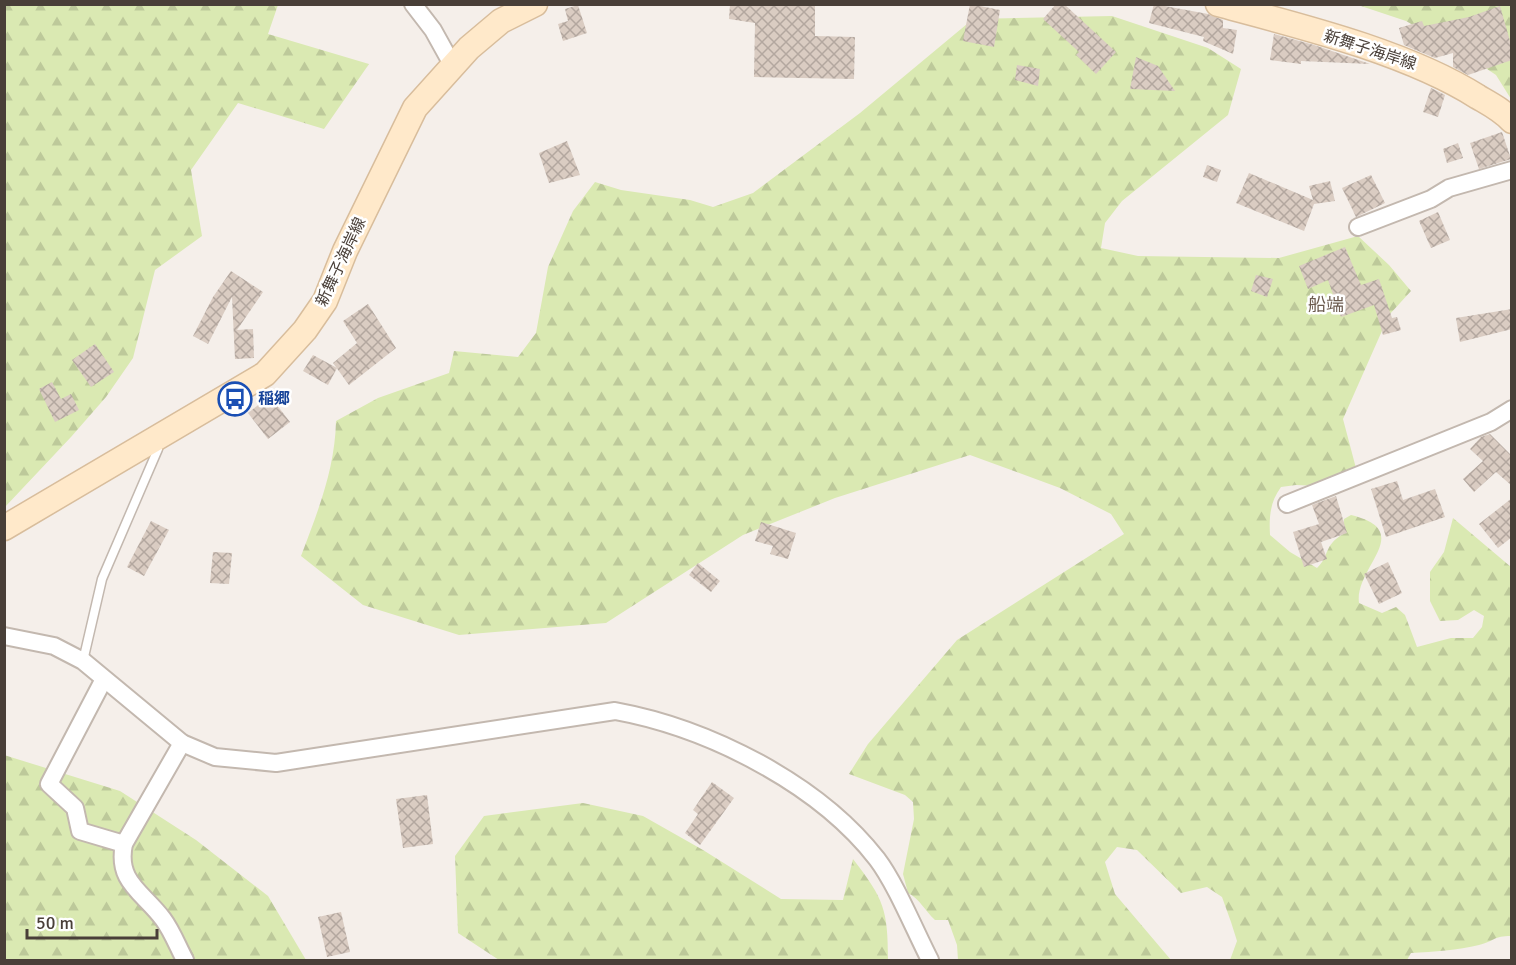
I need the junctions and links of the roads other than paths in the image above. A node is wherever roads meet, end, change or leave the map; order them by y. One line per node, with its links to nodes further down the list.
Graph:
1 (413, 4): 4 (street)
2 (536, 4): 4 (main road, 新舞子海岸線)
3 (1218, 4): 5 (main road, 新舞子海岸線)
4 (453, 66): 9 (main road, 新舞子海岸線)
5 (1512, 121)
6 (1512, 170): 7 (street)
7 (1358, 227)
8 (1512, 409): 10 (street)
9 (158, 438): 11 (main road, 新舞子海岸線); 13 (lane)
10 (1287, 504)
11 (4, 528)
12 (4, 636): 13 (street)
13 (83, 661): 14 (street)
14 (104, 679): 15 (street); 16 (street)
15 (182, 743): 16 (street); 18 (street)
16 (124, 844): 17 (street)
17 (185, 960)
18 (930, 960)

